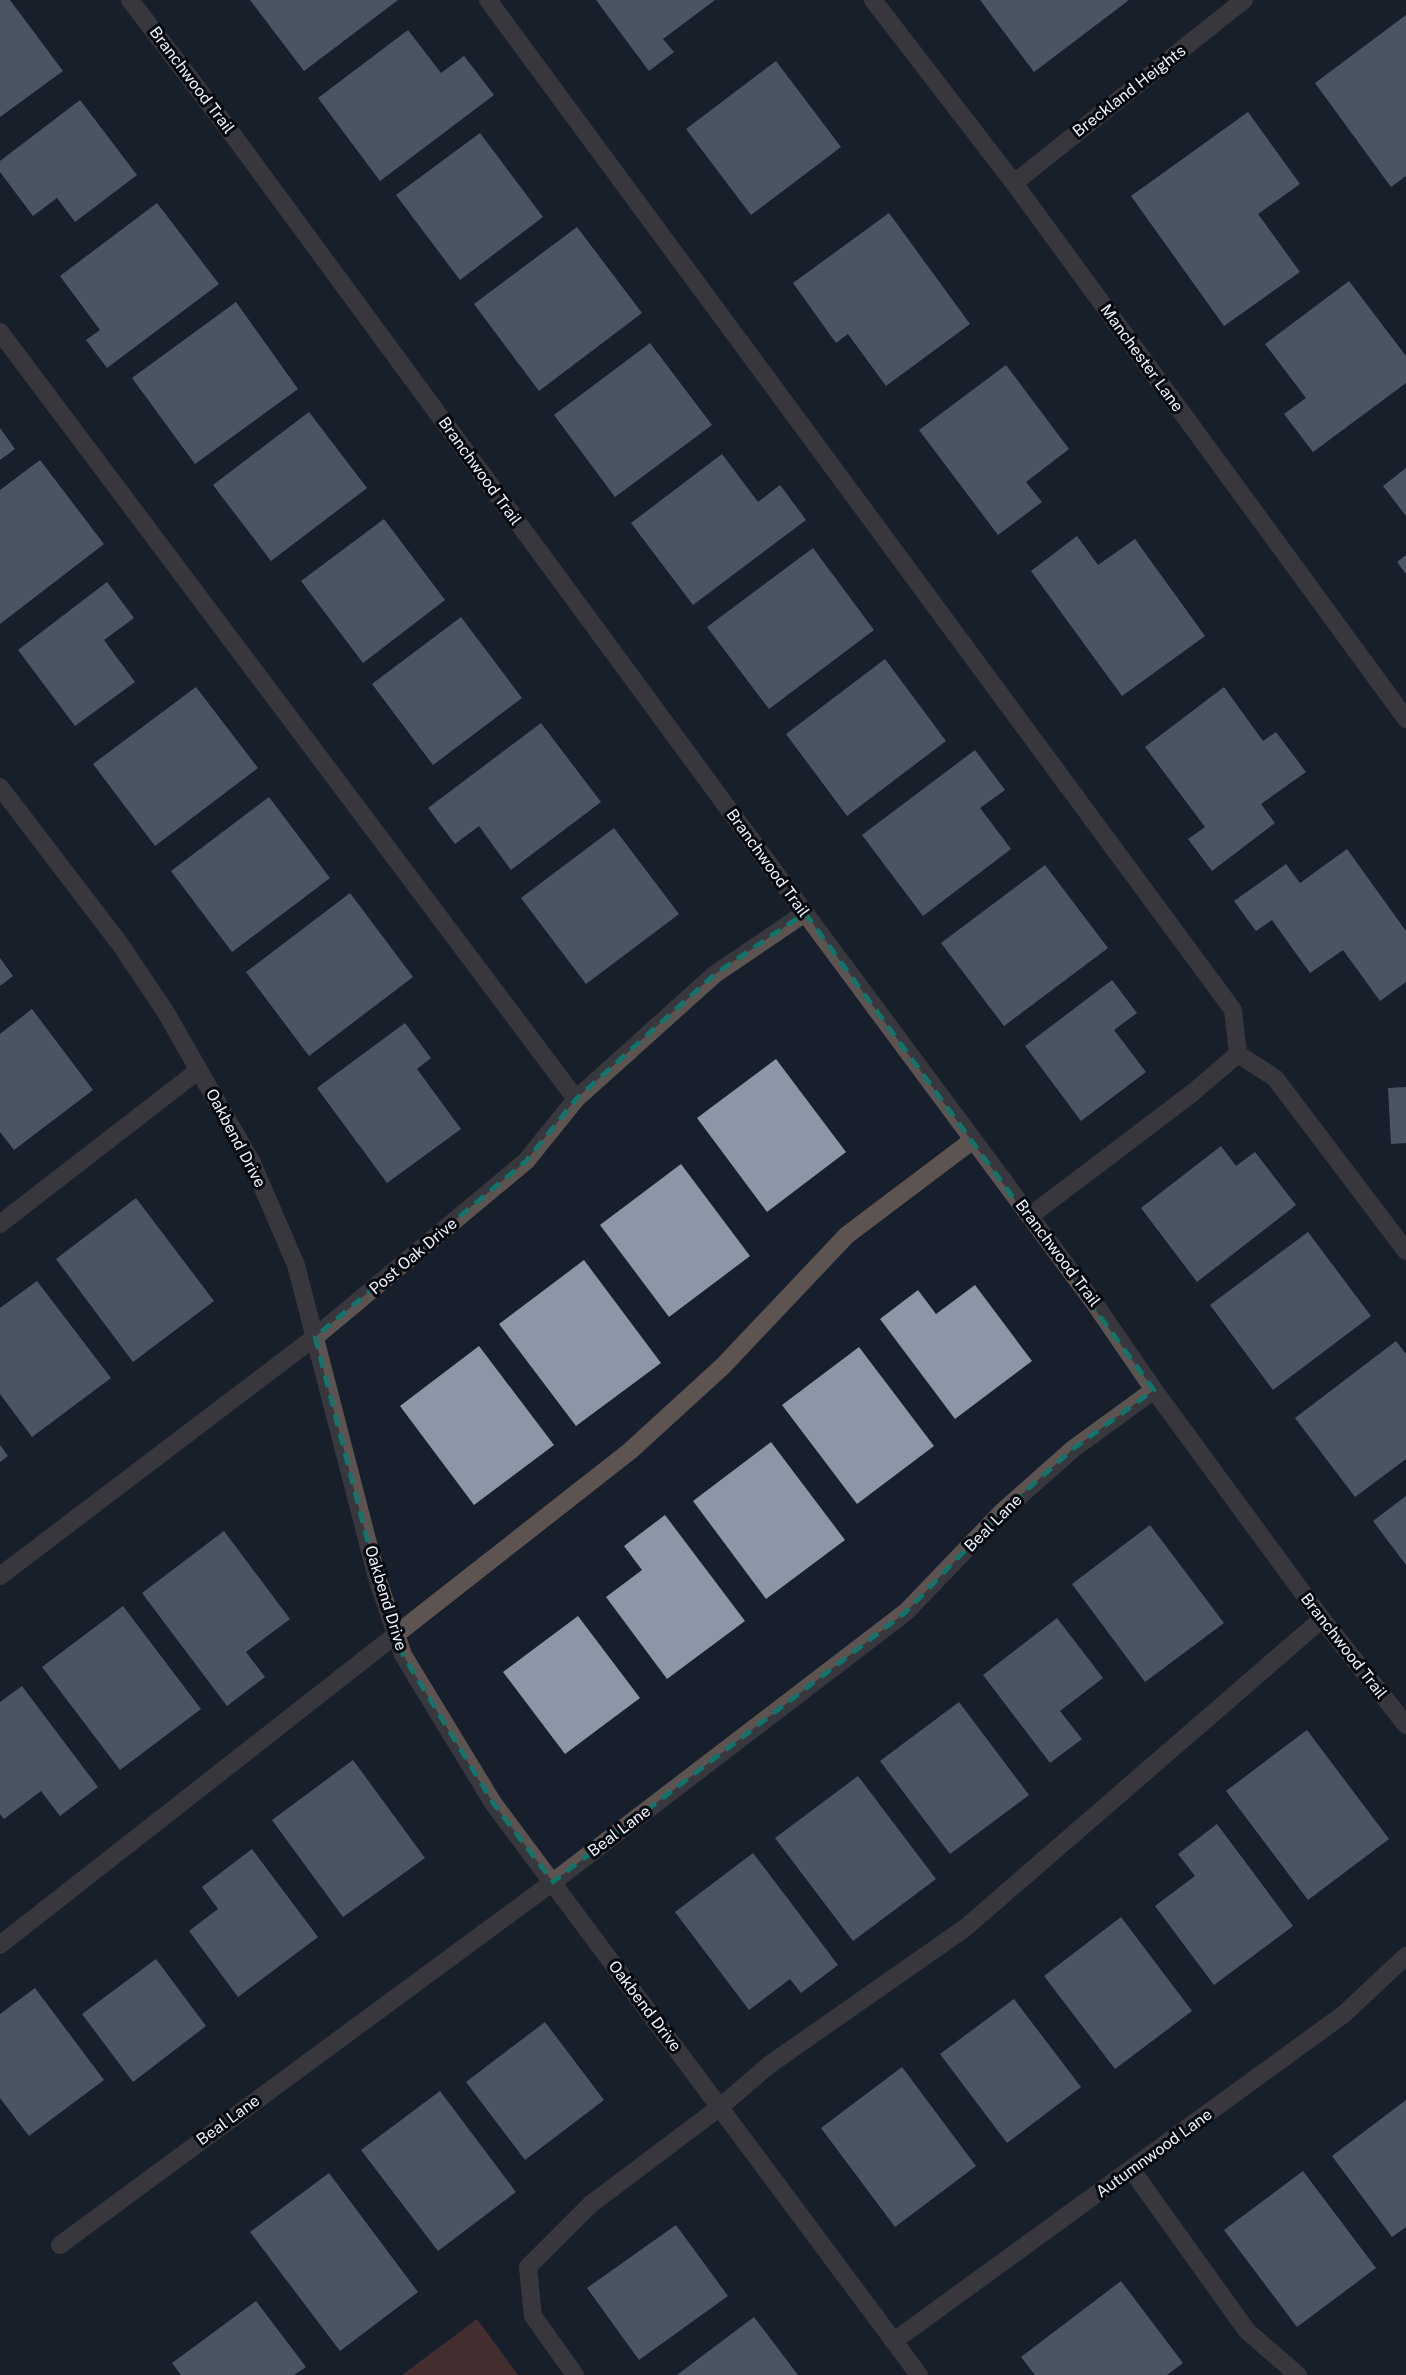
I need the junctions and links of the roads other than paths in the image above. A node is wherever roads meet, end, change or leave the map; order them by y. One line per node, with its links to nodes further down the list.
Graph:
1 (130, 0): 9 (street, Branchwood Trail)
2 (488, 0): 10 (street)
3 (873, 0): 5 (street, Manchester Lane)
4 (1244, 0): 5 (street, Breckland Heights)
5 (1014, 183): 7 (street, Manchester Lane)
6 (0, 332): 12 (street)
7 (1406, 719)
8 (0, 787): 11 (street, Oakbend Drive)
9 (805, 913): 12 (street, Post Oak Drive); 13 (street, Branchwood Trail)
10 (1238, 1054): 14 (street); 16 (street)
11 (199, 1070): 15 (street); 17 (street, Oakbend Drive)
12 (576, 1098): 17 (street, Post Oak Drive)
13 (973, 1140): 14 (street, Branchwood Trail); 21 (street)
14 (1030, 1216): 18 (street, Branchwood Trail)
15 (0, 1224)
16 (1406, 1251)
17 (315, 1337): 19 (street, Post Oak Drive); 21 (street, Oakbend Drive)
18 (1154, 1390): 20 (street, Branchwood Trail); 23 (street, Beal Lane)
19 (0, 1576)
20 (1322, 1619): 22 (street, Branchwood Trail); 26 (street)
21 (395, 1633): 23 (street, Oakbend Drive); 24 (street)
22 (1406, 1725)
23 (553, 1882): 26 (street, Oakbend Drive); 28 (street, Beal Lane)
24 (0, 1945)
25 (1406, 1956): 27 (street, Autumnwood Lane)
26 (720, 2107): 29 (street, Oakbend Drive); 30 (street)
27 (1131, 2169): 29 (street, Autumnwood Lane); 32 (street)
28 (60, 2245)
29 (894, 2341): 31 (street, Oakbend Drive)
30 (575, 2375)
31 (919, 2375)
32 (1298, 2375)

